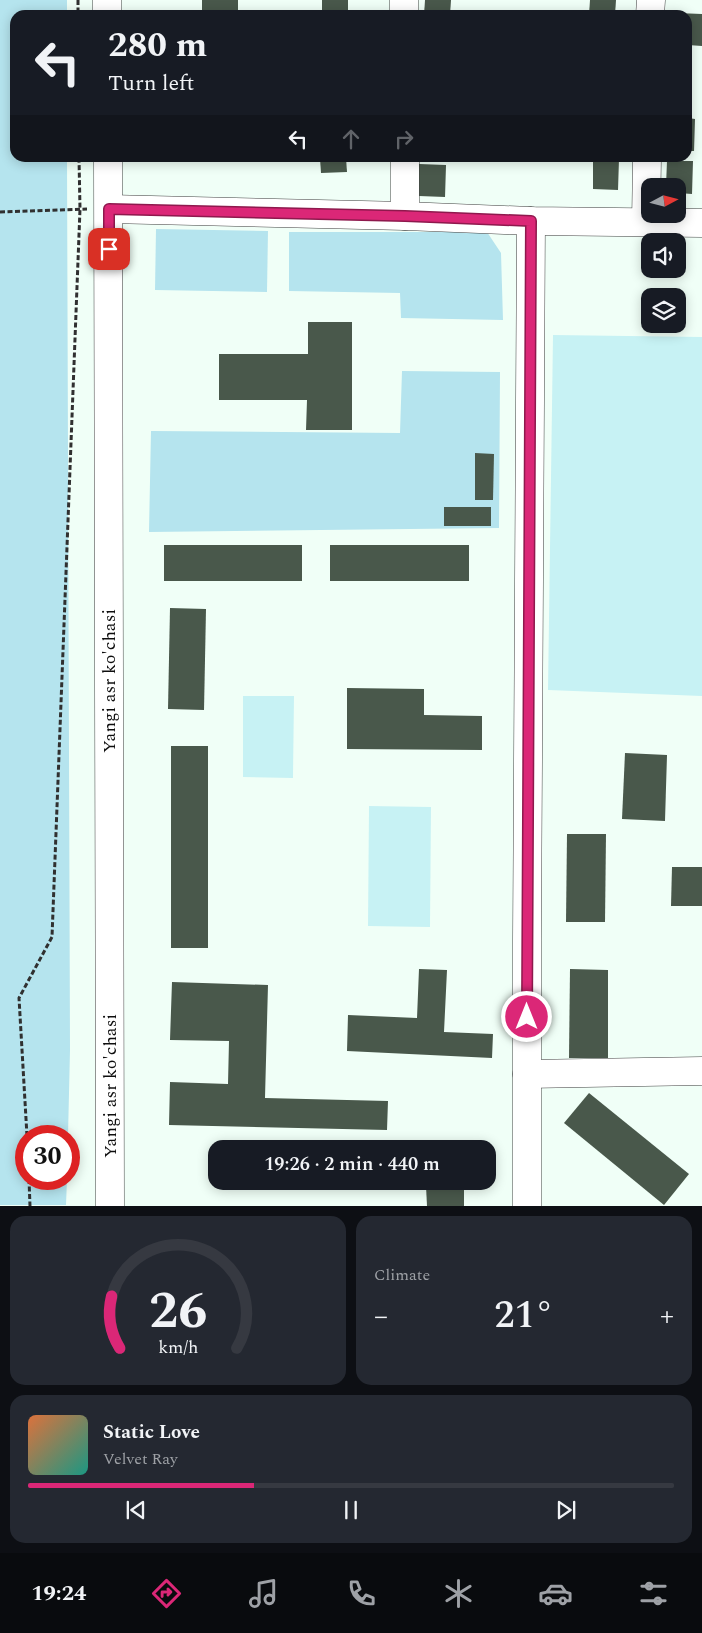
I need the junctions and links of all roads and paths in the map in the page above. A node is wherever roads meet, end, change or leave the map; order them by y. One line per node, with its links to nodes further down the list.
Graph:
1 (79, 162): 7 (path)
2 (108, 162): 6 (street, Yangi asr ko'chasi)
3 (405, 162): 9 (street)
4 (647, 162): 5 (street)
5 (647, 178)
6 (109, 209): 7 (path); 9 (street); 19 (street, Yangi asr ko'chasi)
7 (80, 210): 8 (path); 16 (path)
8 (0, 212)
9 (405, 216): 10 (street)
10 (531, 221): 11 (street); 15 (street)
11 (641, 222)
12 (686, 222): 13 (street)
13 (702, 222)
14 (702, 1071): 15 (street)
15 (527, 1074): 20 (street)
16 (26, 1125)
17 (29, 1190): 18 (path)
18 (30, 1206)
19 (110, 1206)
20 (527, 1206)

